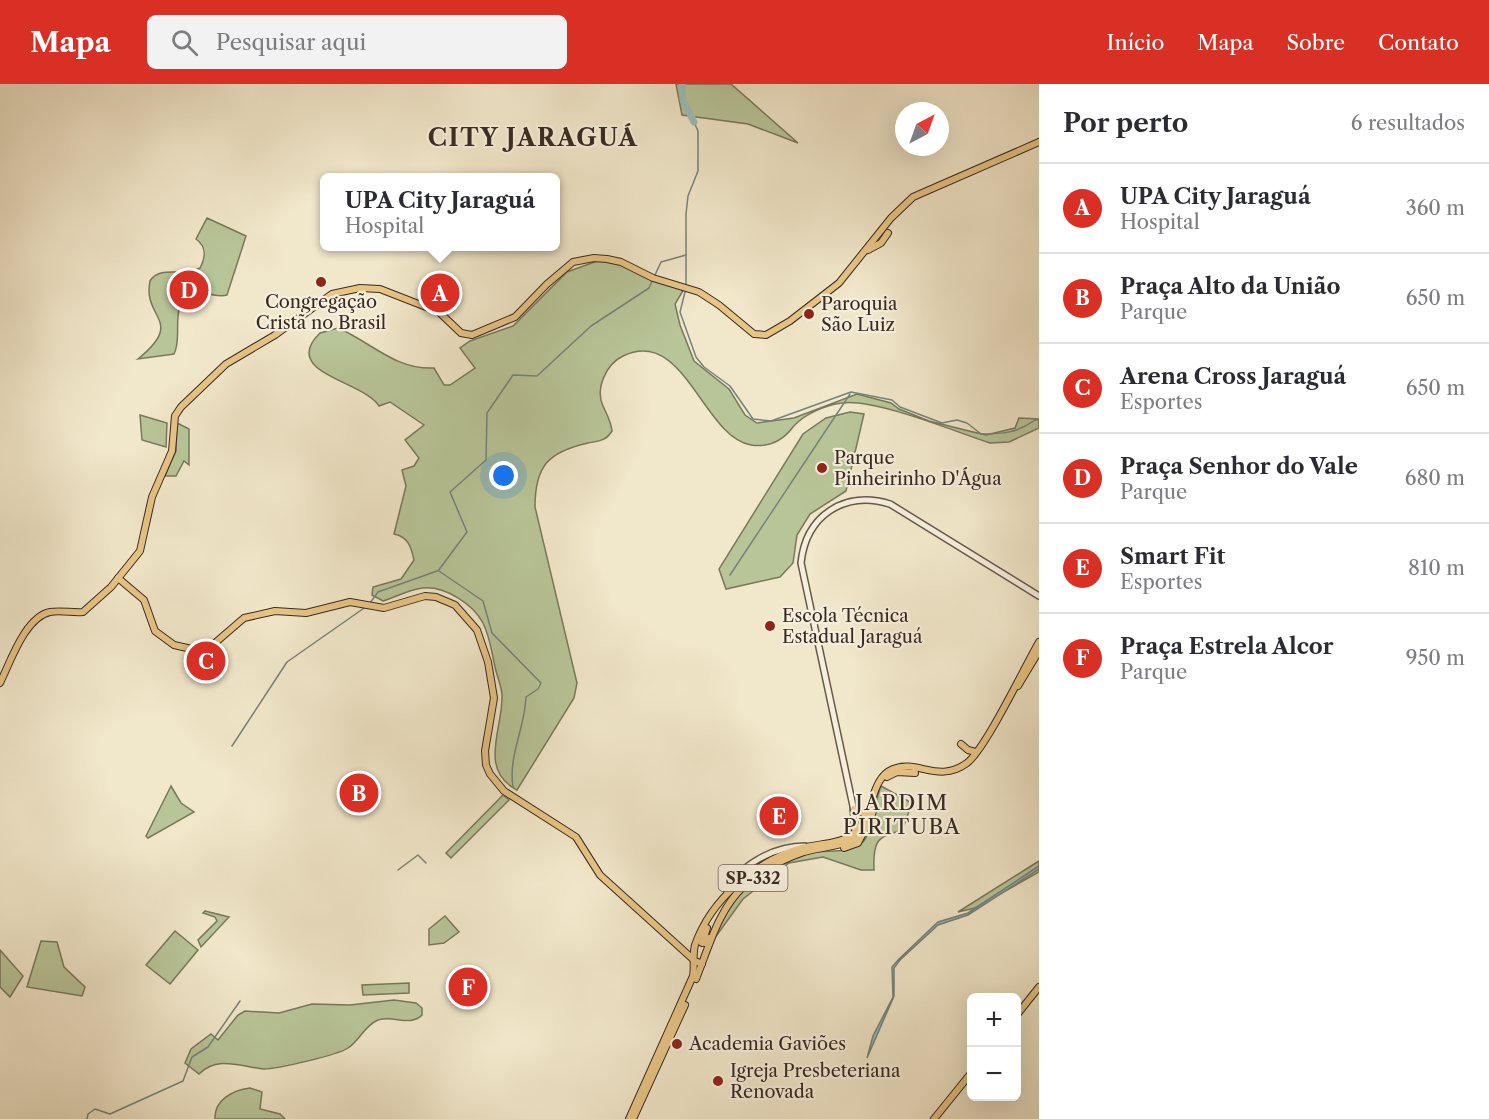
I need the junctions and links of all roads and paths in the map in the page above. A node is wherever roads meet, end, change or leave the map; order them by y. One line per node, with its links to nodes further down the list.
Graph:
1 (1039, 142): 3 (main road)
2 (888, 233): 3 (main road)
3 (867, 250): 4 (main road)
4 (118, 578): 6 (main road); 10 (main road)
5 (1039, 596): 13 (street)
6 (379, 608): 7 (main road); 17 (main road)
7 (367, 612)
8 (1039, 642): 12 (main road, SP-332)
9 (1039, 651): 15 (main road, SP-332)
10 (0, 683)
11 (961, 744): 12 (main road)
12 (976, 752): 14 (main road, SP-332)
13 (854, 808): 14 (main road); 15 (street); 16 (street)
14 (868, 814): 15 (main road, SP-332)
15 (863, 827): 16 (main road, SP-332); 19 (main road, SP-332)
16 (855, 832): 18 (main road, SP-332)
17 (638, 908): 20 (main road); 22 (main road)
18 (713, 913): 19 (main road); 20 (main road, SP-332)
19 (721, 918): 21 (main road, SP-332)
20 (694, 947): 21 (main road); 22 (main road, SP-332)
21 (706, 952): 23 (main road, SP-332)
22 (693, 959): 23 (main road); 30 (main road, SP-332)
23 (702, 964): 31 (main road, SP-332)
24 (1039, 987): 26 (main road)
25 (1039, 994): 27 (main road)
26 (1021, 1011)
27 (1021, 1016)
28 (967, 1078): 32 (main road)
29 (967, 1084): 33 (main road)
30 (629, 1119)
31 (633, 1119)
32 (934, 1119)
33 (938, 1119)

